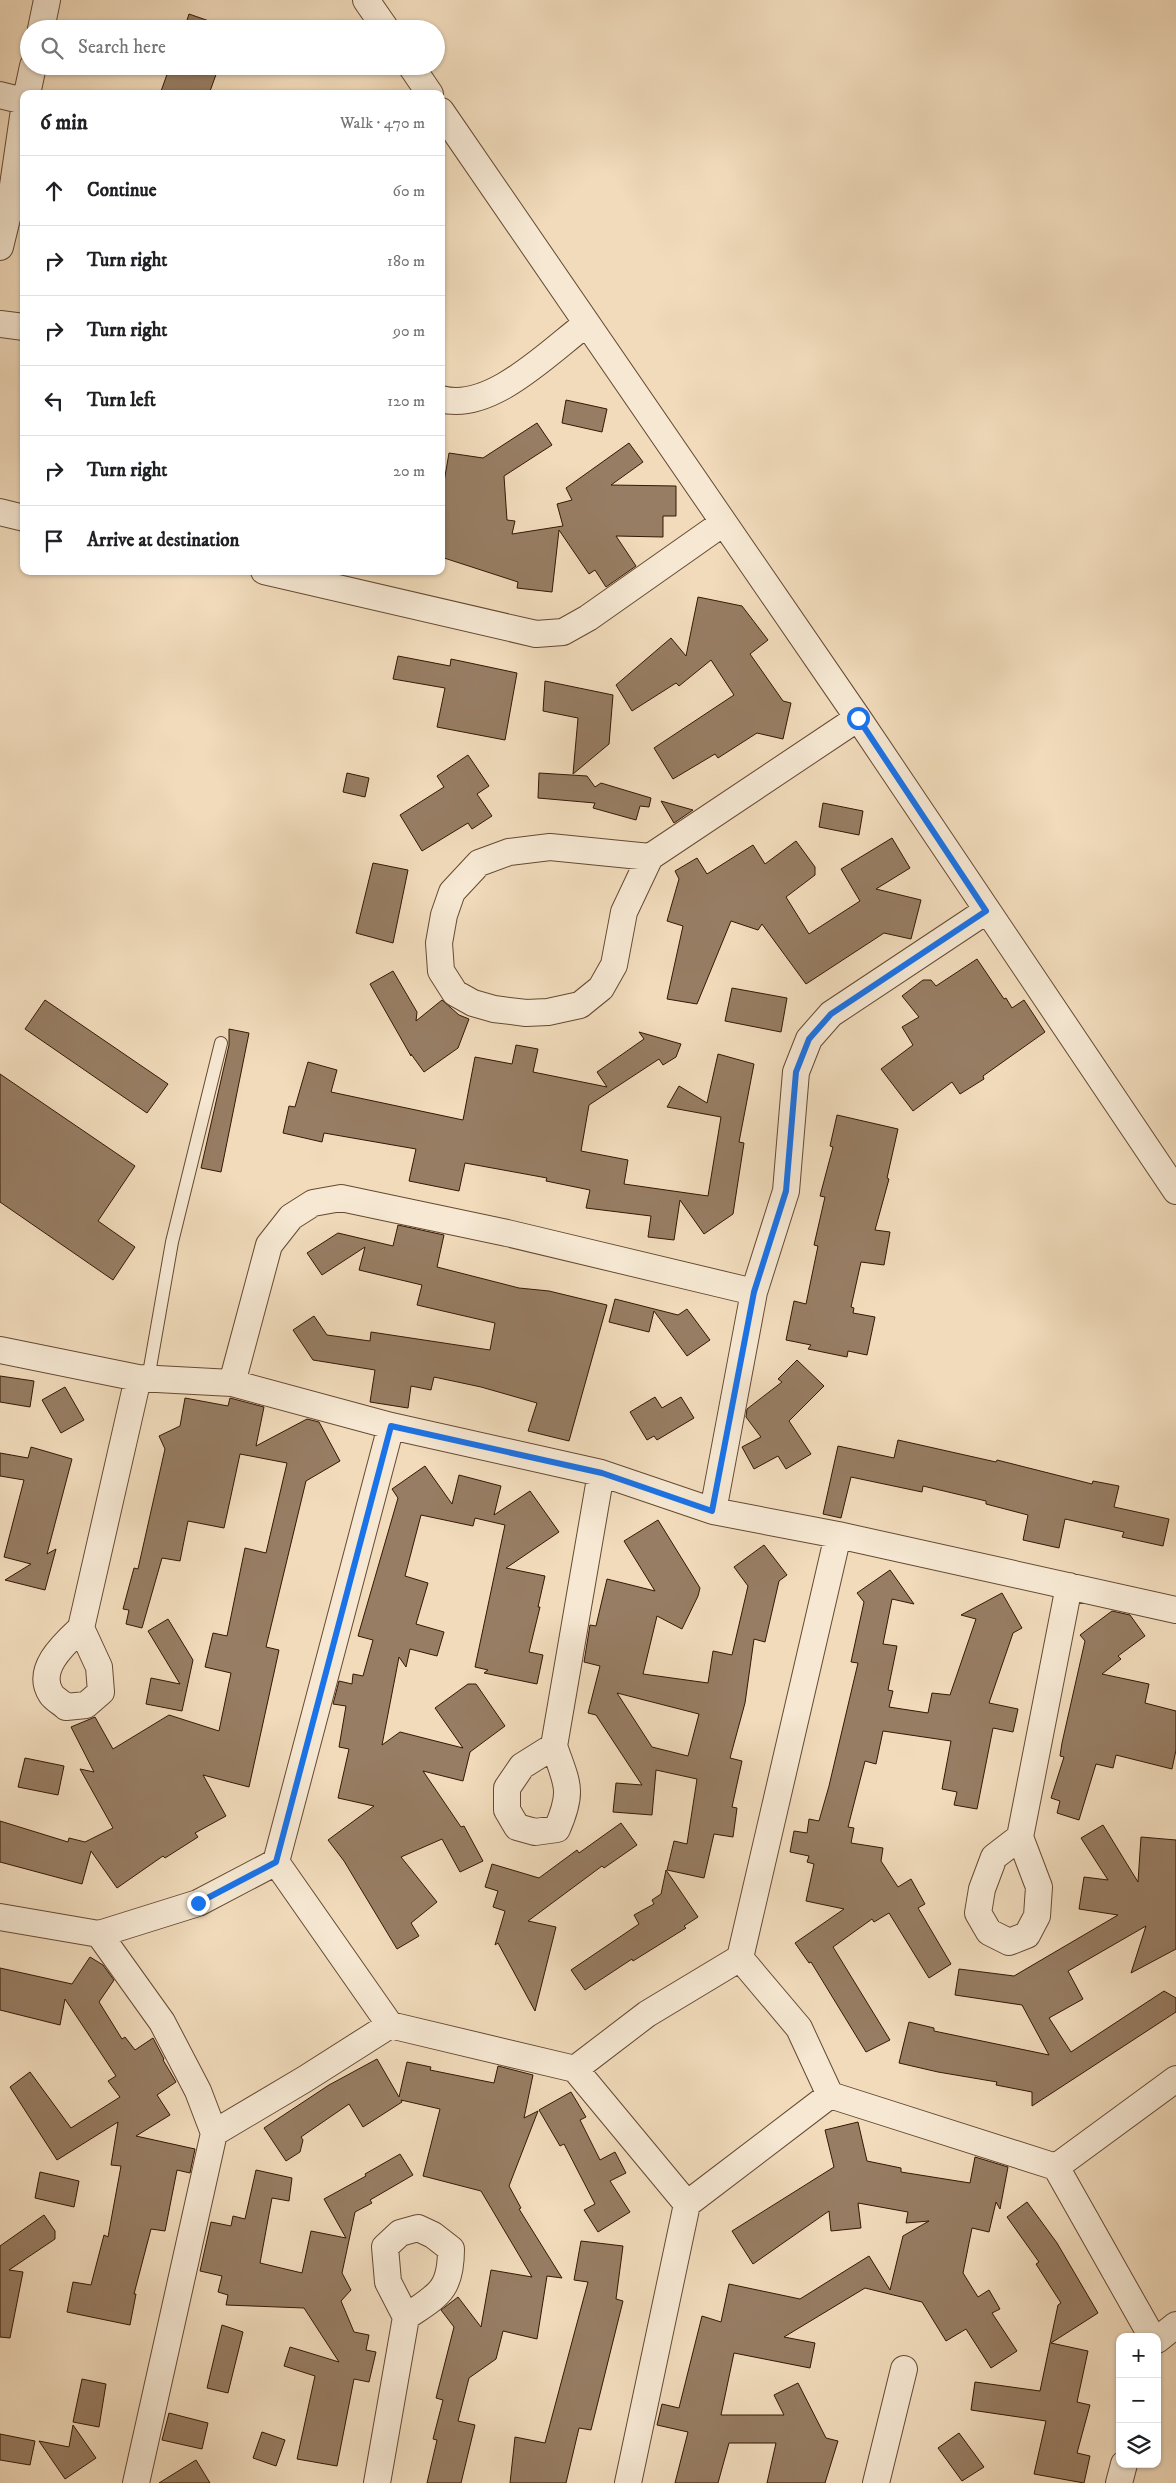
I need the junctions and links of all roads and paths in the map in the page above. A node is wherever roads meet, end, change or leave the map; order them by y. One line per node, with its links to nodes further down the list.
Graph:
1 (47, 0): 3 (street)
2 (366, 0): 4 (street)
3 (43, 20)
4 (380, 20)
5 (31, 75): 7 (street)
6 (417, 75): 8 (street)
7 (28, 90)
8 (427, 90)
9 (0, 94): 10 (street)
10 (20, 100)
11 (445, 117): 15 (street)
12 (20, 137): 13 (street)
13 (0, 247)
14 (0, 324): 16 (street)
15 (586, 324): 17 (street); 20 (street)
16 (20, 327)
17 (445, 400)
18 (0, 512): 19 (street)
19 (20, 517)
20 (723, 523): 21 (street); 22 (street)
21 (281, 575)
22 (858, 718): 23 (street); 24 (street)
23 (650, 857): 23 (street)
24 (986, 911): 26 (street); 27 (street)
25 (221, 1043): 29 (lane)
26 (1176, 1191)
27 (754, 1292): 30 (street); 33 (street)
28 (0, 1350): 29 (street)
29 (143, 1379): 30 (street); 37 (street)
30 (232, 1383): 31 (street)
31 (391, 1426): 32 (street); 40 (street)
32 (602, 1473): 33 (street); 38 (street)
33 (712, 1511): 34 (street)
34 (838, 1535): 35 (street); 43 (street)
35 (1069, 1586): 36 (street); 39 (street)
36 (1176, 1610)
37 (81, 1628)
38 (554, 1746)
39 (1020, 1837)
40 (276, 1862): 42 (street); 44 (street)
41 (0, 1917): 42 (street)
42 (99, 1934): 48 (street)
43 (740, 1958): 45 (street); 47 (street)
44 (390, 2025): 45 (street); 48 (street)
45 (575, 2069): 50 (street)
46 (1176, 2079): 49 (street)
47 (830, 2095): 49 (street); 50 (street)
48 (214, 2133): 57 (street)
49 (1056, 2167): 53 (street)
50 (688, 2204): 59 (street)
51 (406, 2317): 58 (street)
52 (1176, 2325): 54 (street)
53 (1150, 2333)
54 (1161, 2337)
55 (904, 2369): 60 (street)
56 (1123, 2468): 61 (street)
57 (136, 2483)
58 (377, 2483)
59 (628, 2483)
60 (876, 2483)
61 (1119, 2483)

